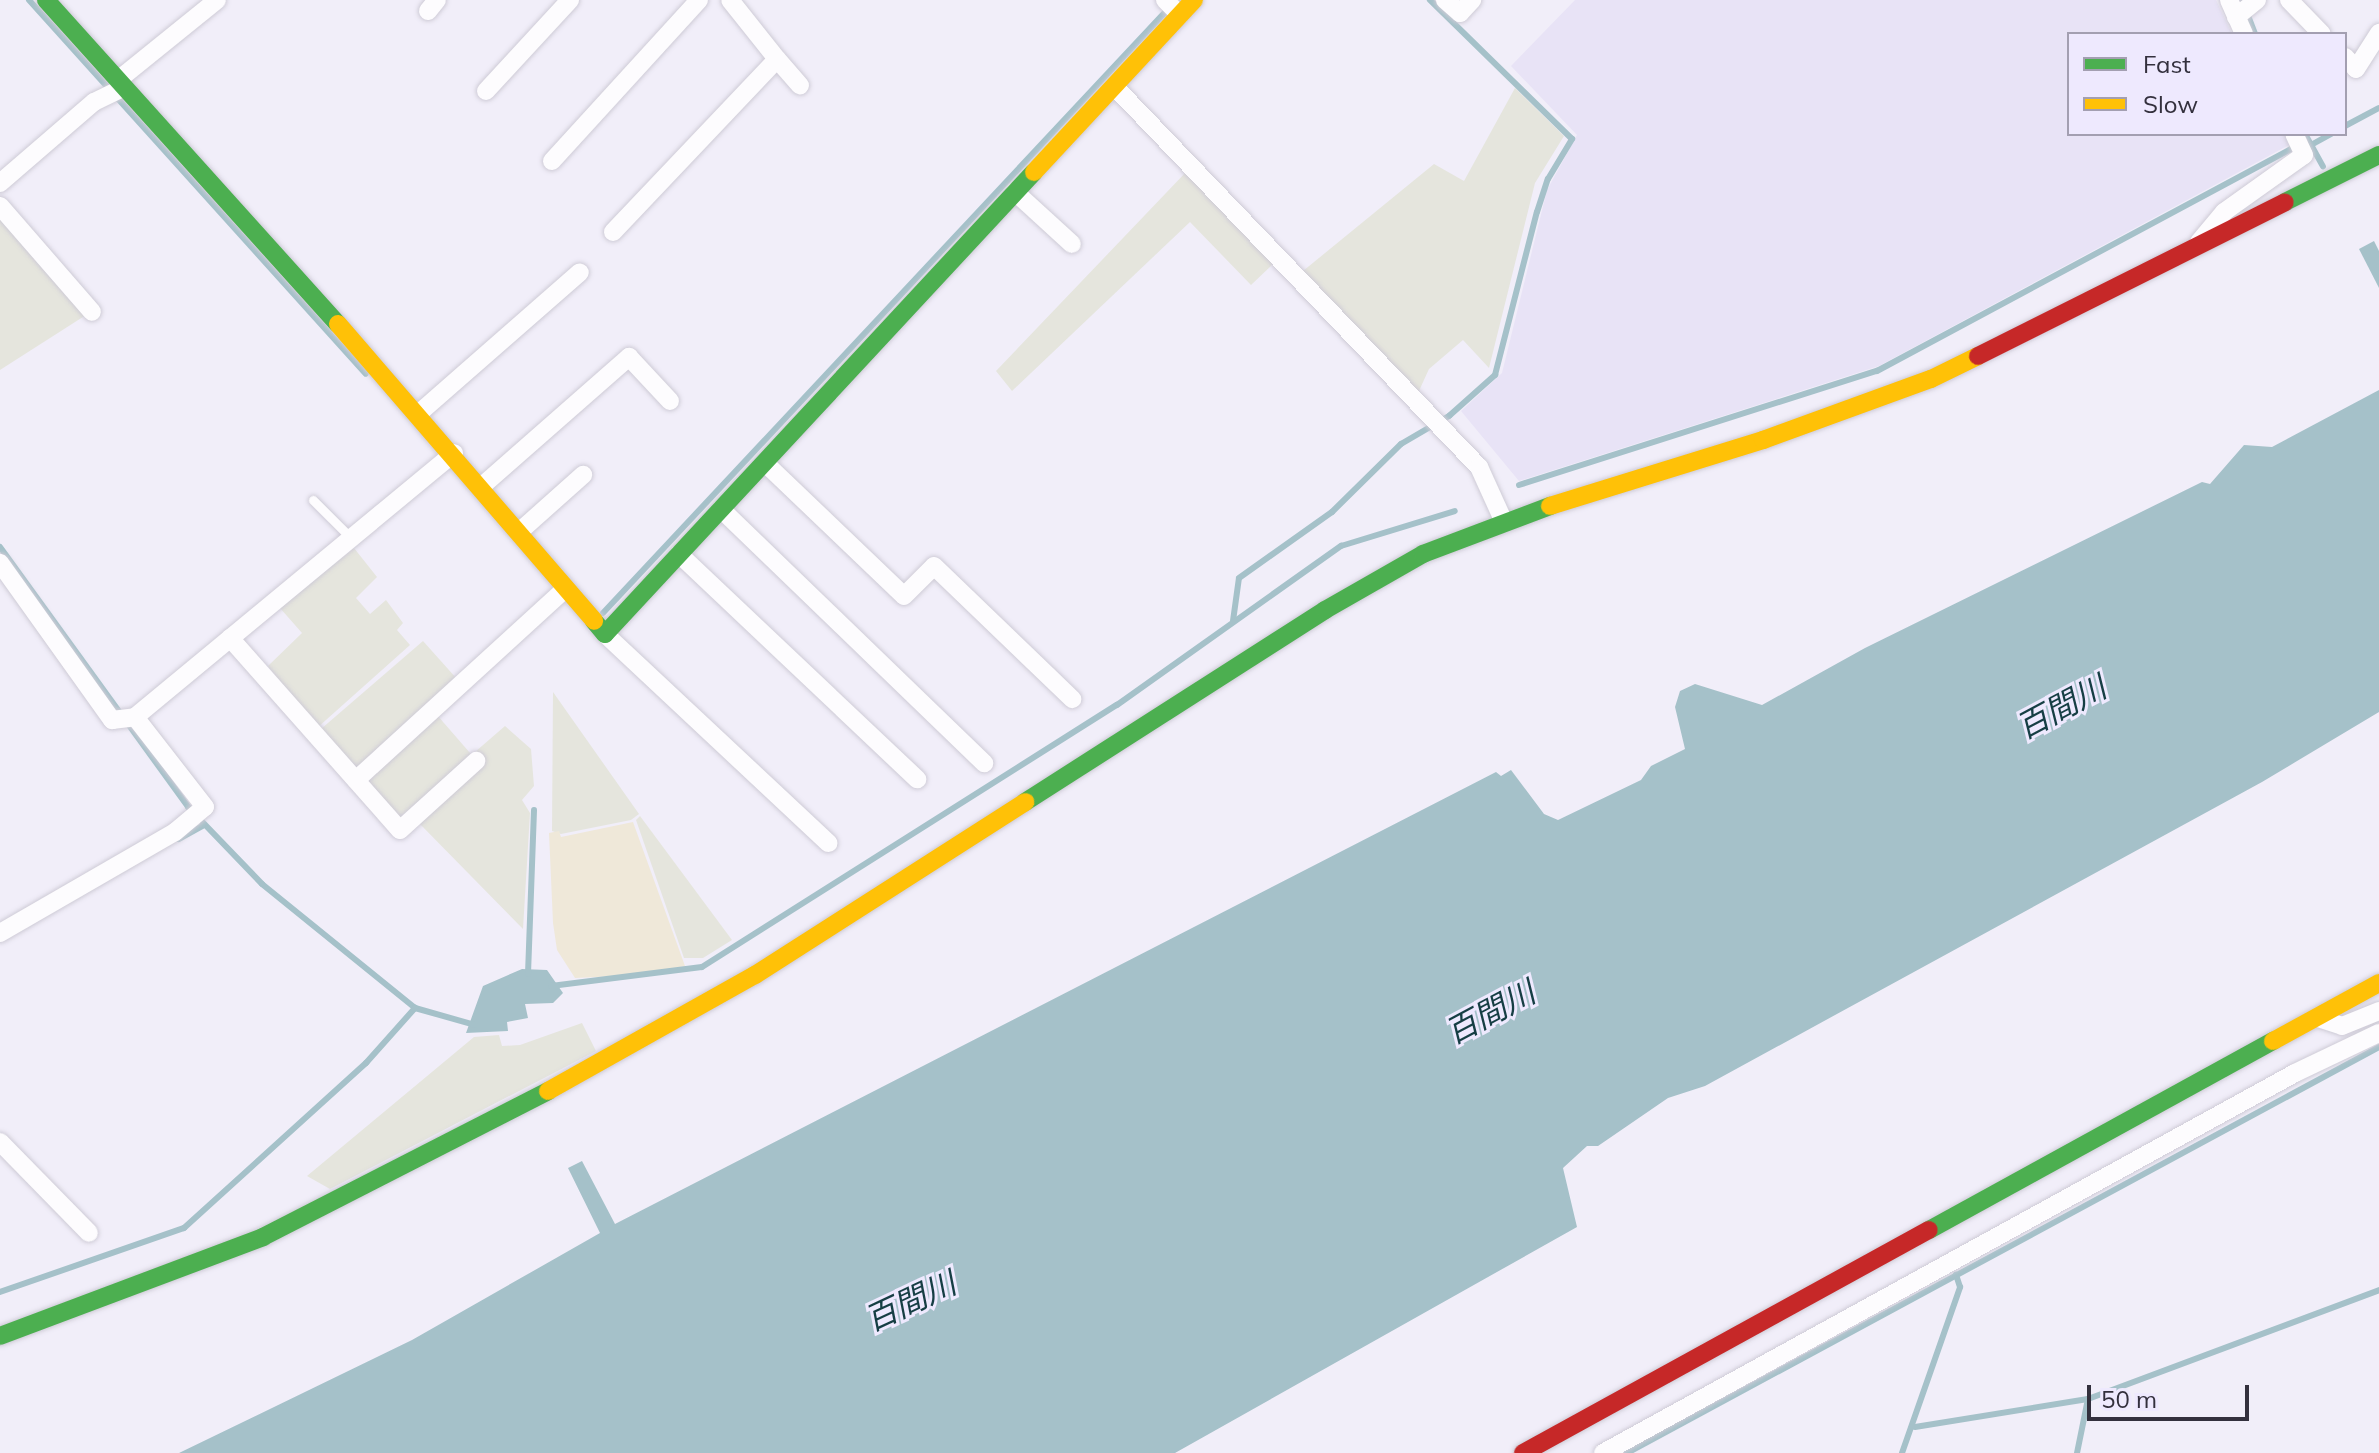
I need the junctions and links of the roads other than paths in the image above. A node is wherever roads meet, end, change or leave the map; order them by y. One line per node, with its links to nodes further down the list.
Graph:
1 (46, 0): 17 (street)
2 (217, 0): 17 (street)
3 (570, 0): 18 (street)
4 (699, 0): 21 (street)
5 (730, 0): 13 (street)
6 (1194, 0): 10 (street)
7 (1445, 0): 8 (street)
8 (1472, 0)
9 (2289, 0): 11 (street)
10 (1172, 7): 16 (street)
11 (2320, 32)
12 (2379, 33): 14 (street)
13 (777, 59): 15 (street); 25 (street)
14 (2347, 59)
15 (800, 85)
16 (1114, 86): 23 (street); 38 (street)
17 (116, 88): 22 (street); 31 (street)
18 (486, 91)
19 (2295, 136): 27 (street)
20 (2379, 155): 27 (street)
21 (552, 161)
22 (0, 183)
23 (1015, 192): 26 (street); 33 (street)
24 (0, 206): 29 (street)
25 (613, 232)
26 (1072, 244)
27 (2192, 251): 38 (street)
28 (580, 272): 31 (street)
29 (92, 312)
30 (670, 401): 35 (street)
31 (418, 414): 32 (street)
32 (449, 458): 35 (street); 40 (street)
33 (765, 463): 37 (street); 46 (street)
34 (583, 475): 39 (street)
35 (482, 486): 39 (street)
36 (313, 500): 40 (lane)
37 (721, 509): 41 (street); 49 (street)
38 (1503, 520): 60 (street)
39 (519, 532): 43 (street)
40 (351, 538): 45 (street)
41 (679, 554): 44 (street); 50 (street)
42 (0, 563): 47 (street)
43 (561, 592): 44 (street); 51 (street)
44 (605, 634): 52 (street)
45 (230, 638): 47 (street); 51 (street)
46 (1072, 699)
47 (127, 718): 53 (street)
48 (476, 761): 51 (street)
49 (984, 763)
50 (917, 779)
51 (356, 780)
52 (828, 843)
53 (0, 933)
54 (2379, 983): 56 (street)
55 (2379, 1011): 56 (street)
56 (2318, 1018): 61 (street)
57 (2379, 1033): 62 (street)
58 (0, 1142): 59 (street)
59 (89, 1233)
60 (0, 1336)
61 (1523, 1453)
62 (1603, 1453)

